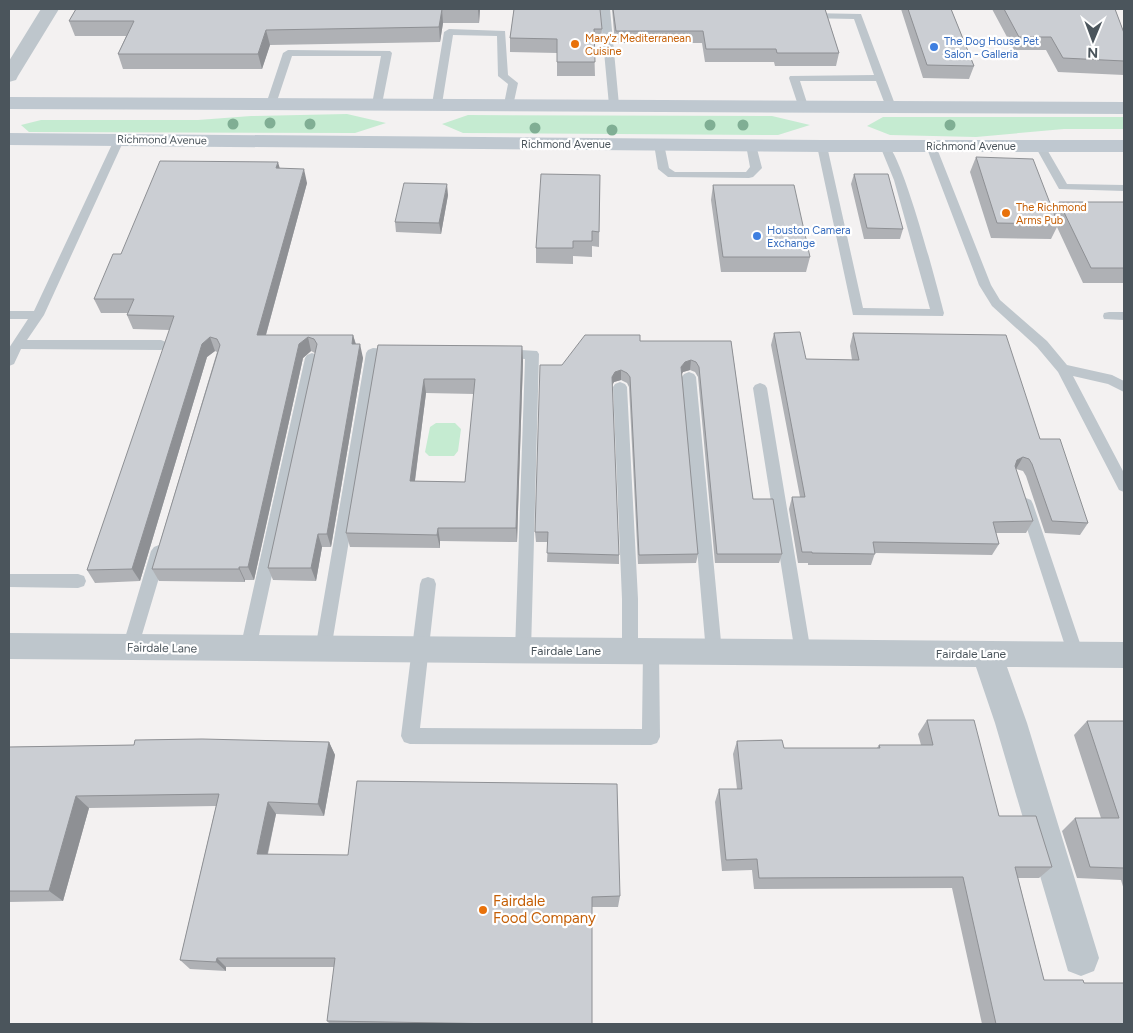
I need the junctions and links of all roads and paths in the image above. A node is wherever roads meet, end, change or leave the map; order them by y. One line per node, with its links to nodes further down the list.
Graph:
1 (50, 9): 4 (street)
2 (605, 9): 11 (lane)
3 (794, 16): 5 (lane)
4 (9, 76)
5 (880, 78): 12 (lane); 13 (lane)
6 (9, 103): 7 (main road, Richmond Avenue)
7 (271, 104): 8 (main road, Richmond Avenue); 8 (lane)
8 (377, 104): 9 (main road, Richmond Avenue)
9 (437, 104): 10 (main road, Richmond Avenue); 10 (lane)
10 (509, 104): 11 (main road, Richmond Avenue)
11 (614, 105): 12 (main road, Richmond Avenue)
12 (803, 106): 15 (main road, Richmond Avenue)
13 (891, 107): 14 (main road, Richmond Avenue); 15 (main road, Richmond Avenue)
14 (1124, 108)
15 (839, 126): 20 (main road, Richmond Avenue); 21 (main road, Richmond Avenue)
16 (9, 139): 17 (main road, Richmond Avenue)
17 (119, 140): 18 (main road, Richmond Avenue); 27 (lane)
18 (659, 144): 19 (main road, Richmond Avenue); 19 (lane)
19 (752, 145): 20 (main road, Richmond Avenue)
20 (822, 146): 21 (lane)
21 (885, 146): 22 (main road, Richmond Avenue)
22 (932, 146): 23 (main road, Richmond Avenue); 36 (lane)
23 (1040, 146): 24 (main road, Richmond Avenue); 25 (lane)
24 (1124, 146)
25 (1124, 188)
26 (9, 315): 27 (lane)
27 (38, 315): 30 (lane)
28 (1109, 316): 29 (lane)
29 (1124, 316)
30 (17, 344): 31 (lane); 35 (lane)
31 (161, 345)
32 (413, 353): 50 (lane)
33 (493, 354): 52 (lane)
34 (312, 358): 49 (lane)
35 (9, 361)
36 (1063, 369): 39 (lane); 42 (lane)
37 (689, 377): 54 (lane)
38 (620, 387): 53 (lane)
39 (1124, 387)
40 (760, 388): 55 (lane)
41 (1020, 486): 57 (lane)
42 (1124, 486)
43 (163, 539): 48 (lane)
44 (9, 580): 45 (lane)
45 (78, 581)
46 (428, 584): 51 (lane)
47 (9, 646): 48 (street, Fairdale Lane)
48 (130, 648): 49 (street, Fairdale Lane)
49 (248, 649): 50 (street, Fairdale Lane)
50 (323, 650): 51 (street, Fairdale Lane)
51 (419, 650): 52 (street, Fairdale Lane); 53 (lane)
52 (523, 651): 53 (street, Fairdale Lane)
53 (640, 652): 54 (street, Fairdale Lane)
54 (714, 652): 55 (street, Fairdale Lane)
55 (803, 653): 56 (street, Fairdale Lane)
56 (987, 654): 57 (street, Fairdale Lane); 59 (street)
57 (1076, 655): 58 (street, Fairdale Lane)
58 (1123, 658)
59 (1081, 958)

